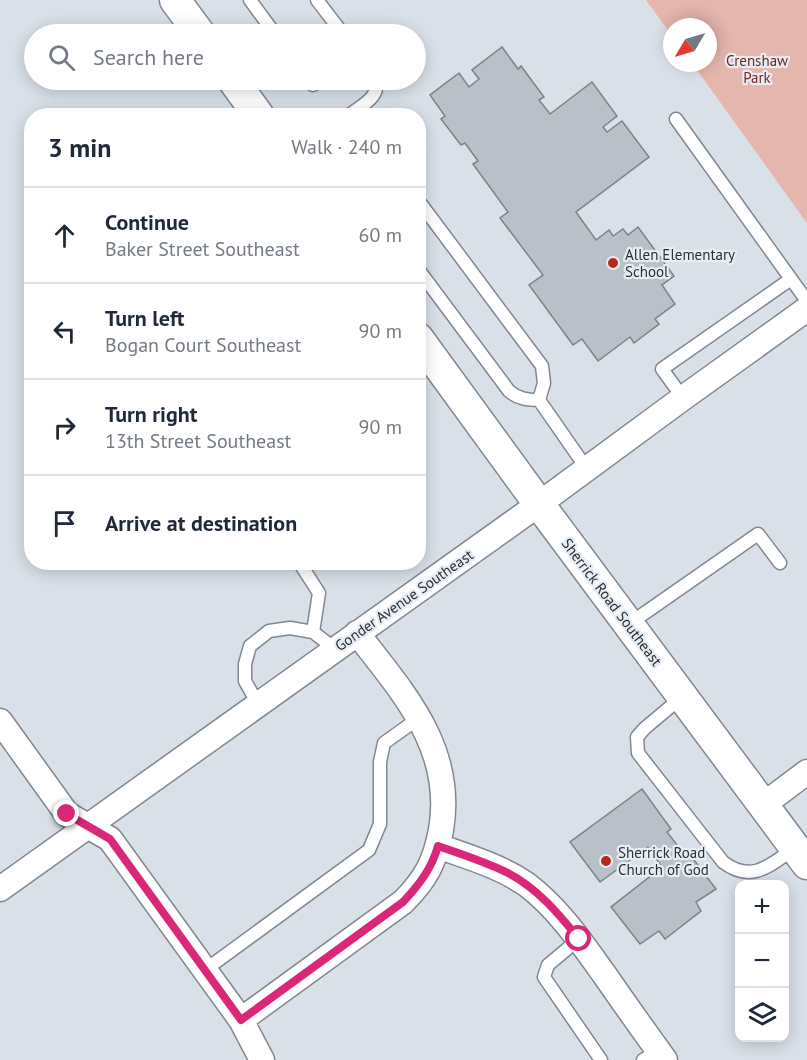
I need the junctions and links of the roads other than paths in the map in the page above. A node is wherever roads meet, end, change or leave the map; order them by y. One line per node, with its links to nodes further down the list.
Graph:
1 (175, 0): 4 (street)
2 (250, 0): 5 (lane)
3 (317, 0): 6 (lane)
4 (193, 24)
5 (268, 24)
6 (335, 24)
7 (240, 90): 9 (street)
8 (376, 90): 10 (lane)
9 (253, 108)
10 (359, 108)
11 (676, 119): 13 (lane)
12 (426, 211): 19 (lane)
13 (791, 279): 15 (lane); 18 (lane)
14 (426, 280): 19 (lane)
15 (807, 301)
16 (807, 309): 18 (street, Gonder Avenue Southeast)
17 (426, 349): 21 (street, Sherrick Road Southeast)
18 (682, 398): 20 (street, Gonder Avenue Southeast)
19 (539, 400): 20 (lane)
20 (587, 469): 21 (street, Gonder Avenue Southeast)
21 (539, 504): 24 (street, Sherrick Road Southeast); 26 (street, Gonder Avenue Southeast)
22 (780, 563): 24 (lane)
23 (304, 570): 25 (lane)
24 (629, 624): 28 (street, Sherrick Road Southeast)
25 (313, 632): 27 (lane); 29 (lane)
26 (357, 633): 27 (street, Gonder Avenue Southeast); 30 (street)
27 (334, 649): 29 (street, Gonder Avenue Southeast)
28 (682, 696): 33 (street, Sherrick Road Southeast); 36 (lane)
29 (258, 704): 34 (street, Gonder Avenue Southeast)
30 (419, 718): 35 (street); 39 (lane)
31 (0, 721): 34 (street)
32 (807, 772): 33 (street)
33 (763, 805): 36 (street, Sherrick Road Southeast)
34 (86, 826): 37 (street, Gonder Avenue Southeast); 39 (street)
35 (438, 846): 38 (street); 40 (street)
36 (801, 856)
37 (0, 889)
38 (579, 939): 41 (street); 43 (lane)
39 (205, 970): 40 (street)
40 (241, 1020): 42 (street)
41 (655, 1057)
42 (262, 1060)
43 (601, 1060)

